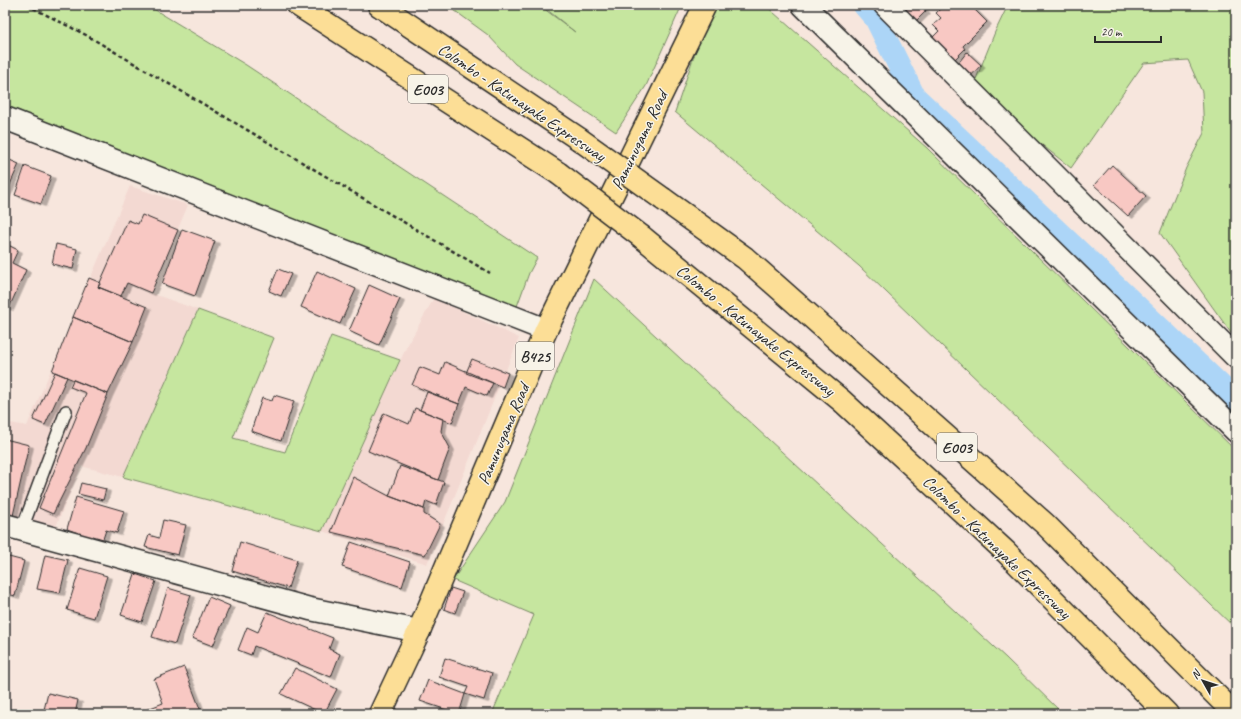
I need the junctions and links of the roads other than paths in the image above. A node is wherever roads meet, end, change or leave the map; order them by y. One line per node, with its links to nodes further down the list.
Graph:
1 (298, 5): 14 (main road, Colombo - Katunayake Expressway / E003, bridge)
2 (379, 5): 15 (main road, Colombo - Katunayake Expressway / E003, bridge)
3 (705, 5): 7 (main road, Pamunugama Road / B425)
4 (803, 5): 10 (street)
5 (885, 5): 8 (street)
6 (5, 118): 7 (street)
7 (546, 330): 12 (main road, Pamunugama Road / B425)
8 (1236, 357)
9 (66, 411): 11 (lane)
10 (1236, 431)
11 (13, 527): 12 (street)
12 (420, 631): 13 (main road, Pamunugama Road / B425)
13 (380, 714)
14 (1167, 714)
15 (1235, 714)

